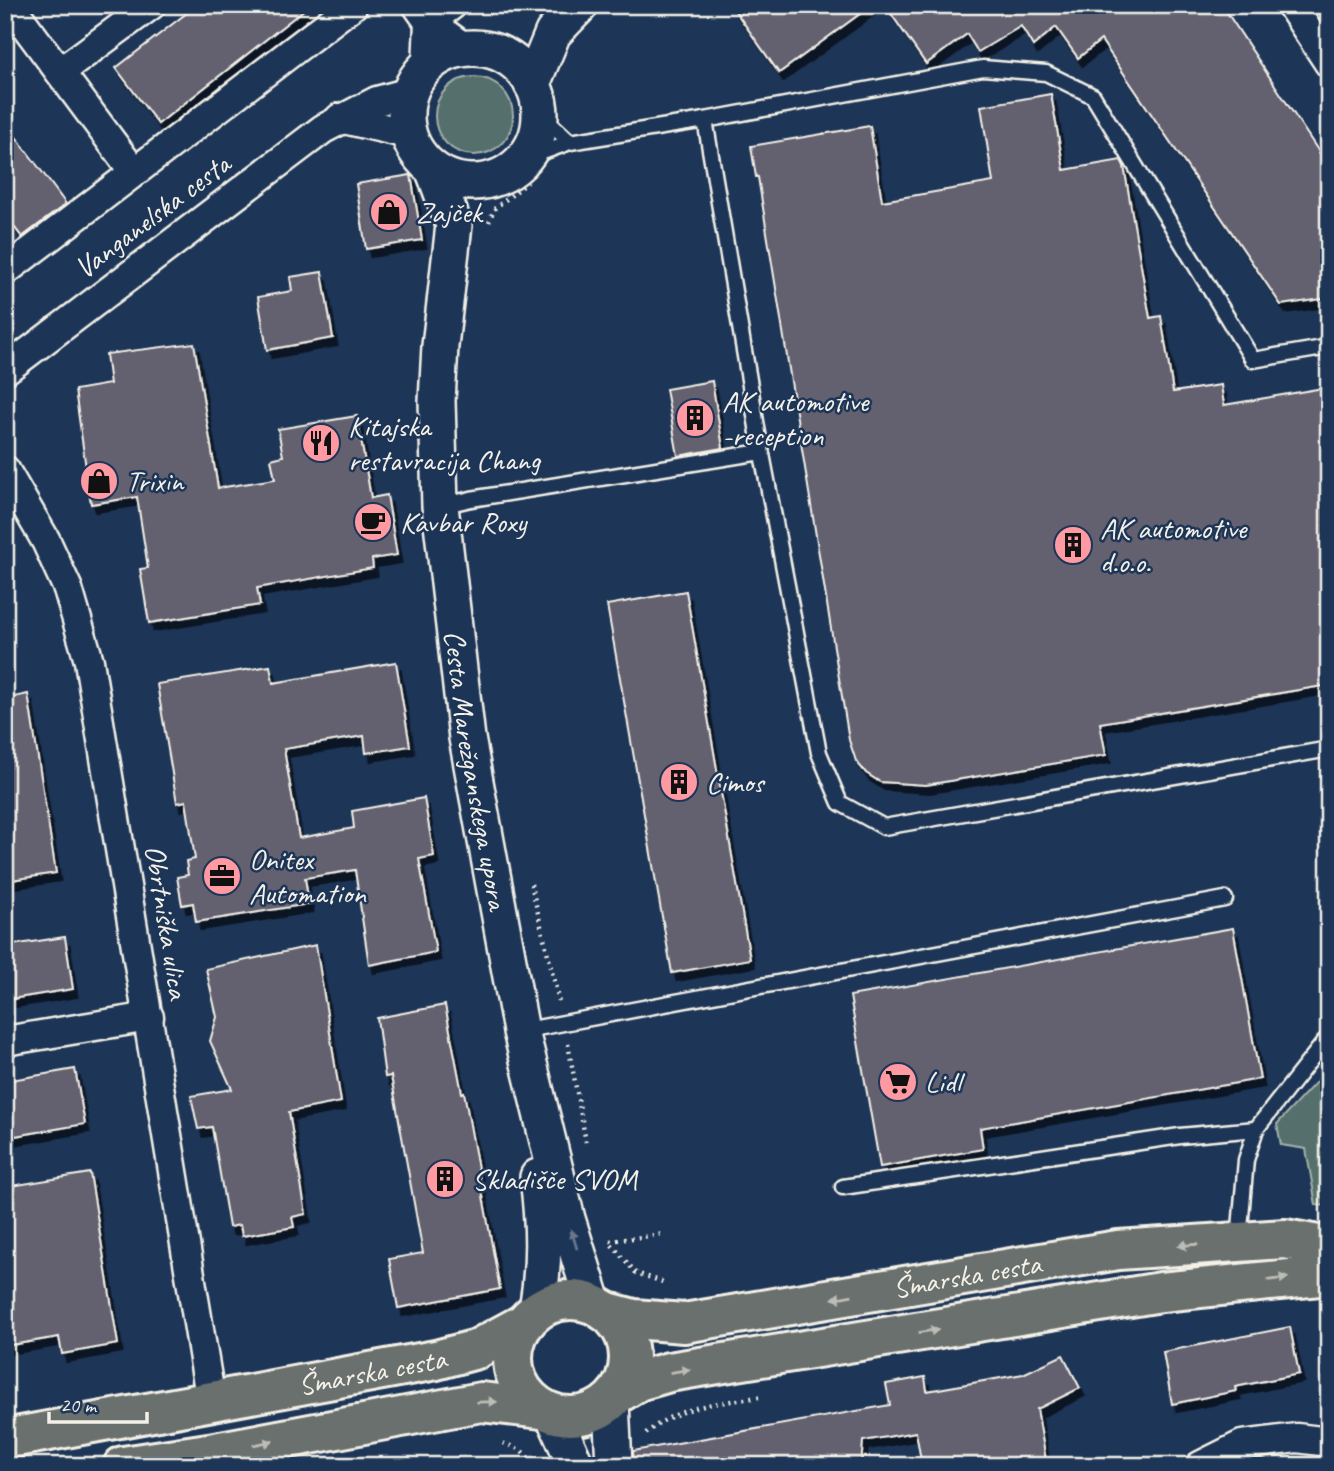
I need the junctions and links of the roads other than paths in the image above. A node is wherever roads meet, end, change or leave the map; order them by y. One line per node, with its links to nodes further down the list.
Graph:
1 (10, 5): 11 (street, Vanganelska cesta)
2 (151, 5): 11 (street)
3 (353, 5): 20 (street, Vanganelska cesta)
4 (452, 5): 7 (street)
5 (580, 5): 8 (street)
6 (1292, 5): 10 (street)
7 (423, 14): 9 (street); 12 (street)
8 (552, 33): 9 (street); 13 (street)
9 (481, 50): 12 (street); 13 (street)
10 (1329, 63)
11 (60, 72): 20 (street, Vanganelska cesta)
12 (419, 79): 14 (street, Vanganelska cesta); 16 (street)
13 (536, 99): 17 (lane); 18 (street)
14 (340, 118): 16 (street); 25 (street, Vanganelska cesta)
15 (705, 120): 17 (lane); 24 (lane); 26 (lane)
16 (408, 134): 19 (street)
17 (570, 142): 18 (lane)
18 (532, 169): 21 (street)
19 (435, 171): 21 (street); 22 (street, Cesta Marežganskega upora)
20 (134, 172): 23 (street, Vanganelska cesta)
21 (484, 182): 22 (street)
22 (470, 229): 28 (street, Cesta Marežganskega upora)
23 (7, 265)
24 (1329, 347)
25 (5, 370)
26 (761, 452): 28 (lane); 29 (lane)
27 (5, 470): 31 (street, Obrtniška ulica)
28 (440, 506): 32 (street, Cesta Marežganskega upora)
29 (1329, 749)
30 (1225, 900): 32 (lane)
31 (149, 1017): 34 (street); 43 (street, Obrtniška ulica)
32 (522, 1031): 40 (street, Cesta Marežganskega upora, one-way to 32); 41 (street, Cesta Marežganskega upora)
33 (1329, 1036): 35 (lane)
34 (5, 1041)
35 (1256, 1129): 36 (lane); 37 (lane)
36 (843, 1187)
37 (1239, 1241): 38 (main road, Šmarska cesta); 40 (main road, Šmarska cesta, one-way to 40)
38 (1329, 1247)
39 (1329, 1275): 42 (main road, Šmarska cesta, one-way to 39)
40 (599, 1308): 41 (main road); 42 (main road)
41 (531, 1317): 43 (main road, Šmarska cesta); 44 (main road)
42 (614, 1398): 44 (main road); 49 (street)
43 (211, 1402): 45 (main road, Šmarska cesta)
44 (548, 1411): 47 (main road, Šmarska cesta, one-way to 44); 48 (street)
45 (5, 1440)
46 (1329, 1442): 50 (street)
47 (123, 1466)
48 (576, 1466)
49 (614, 1466)
50 (1200, 1466)

